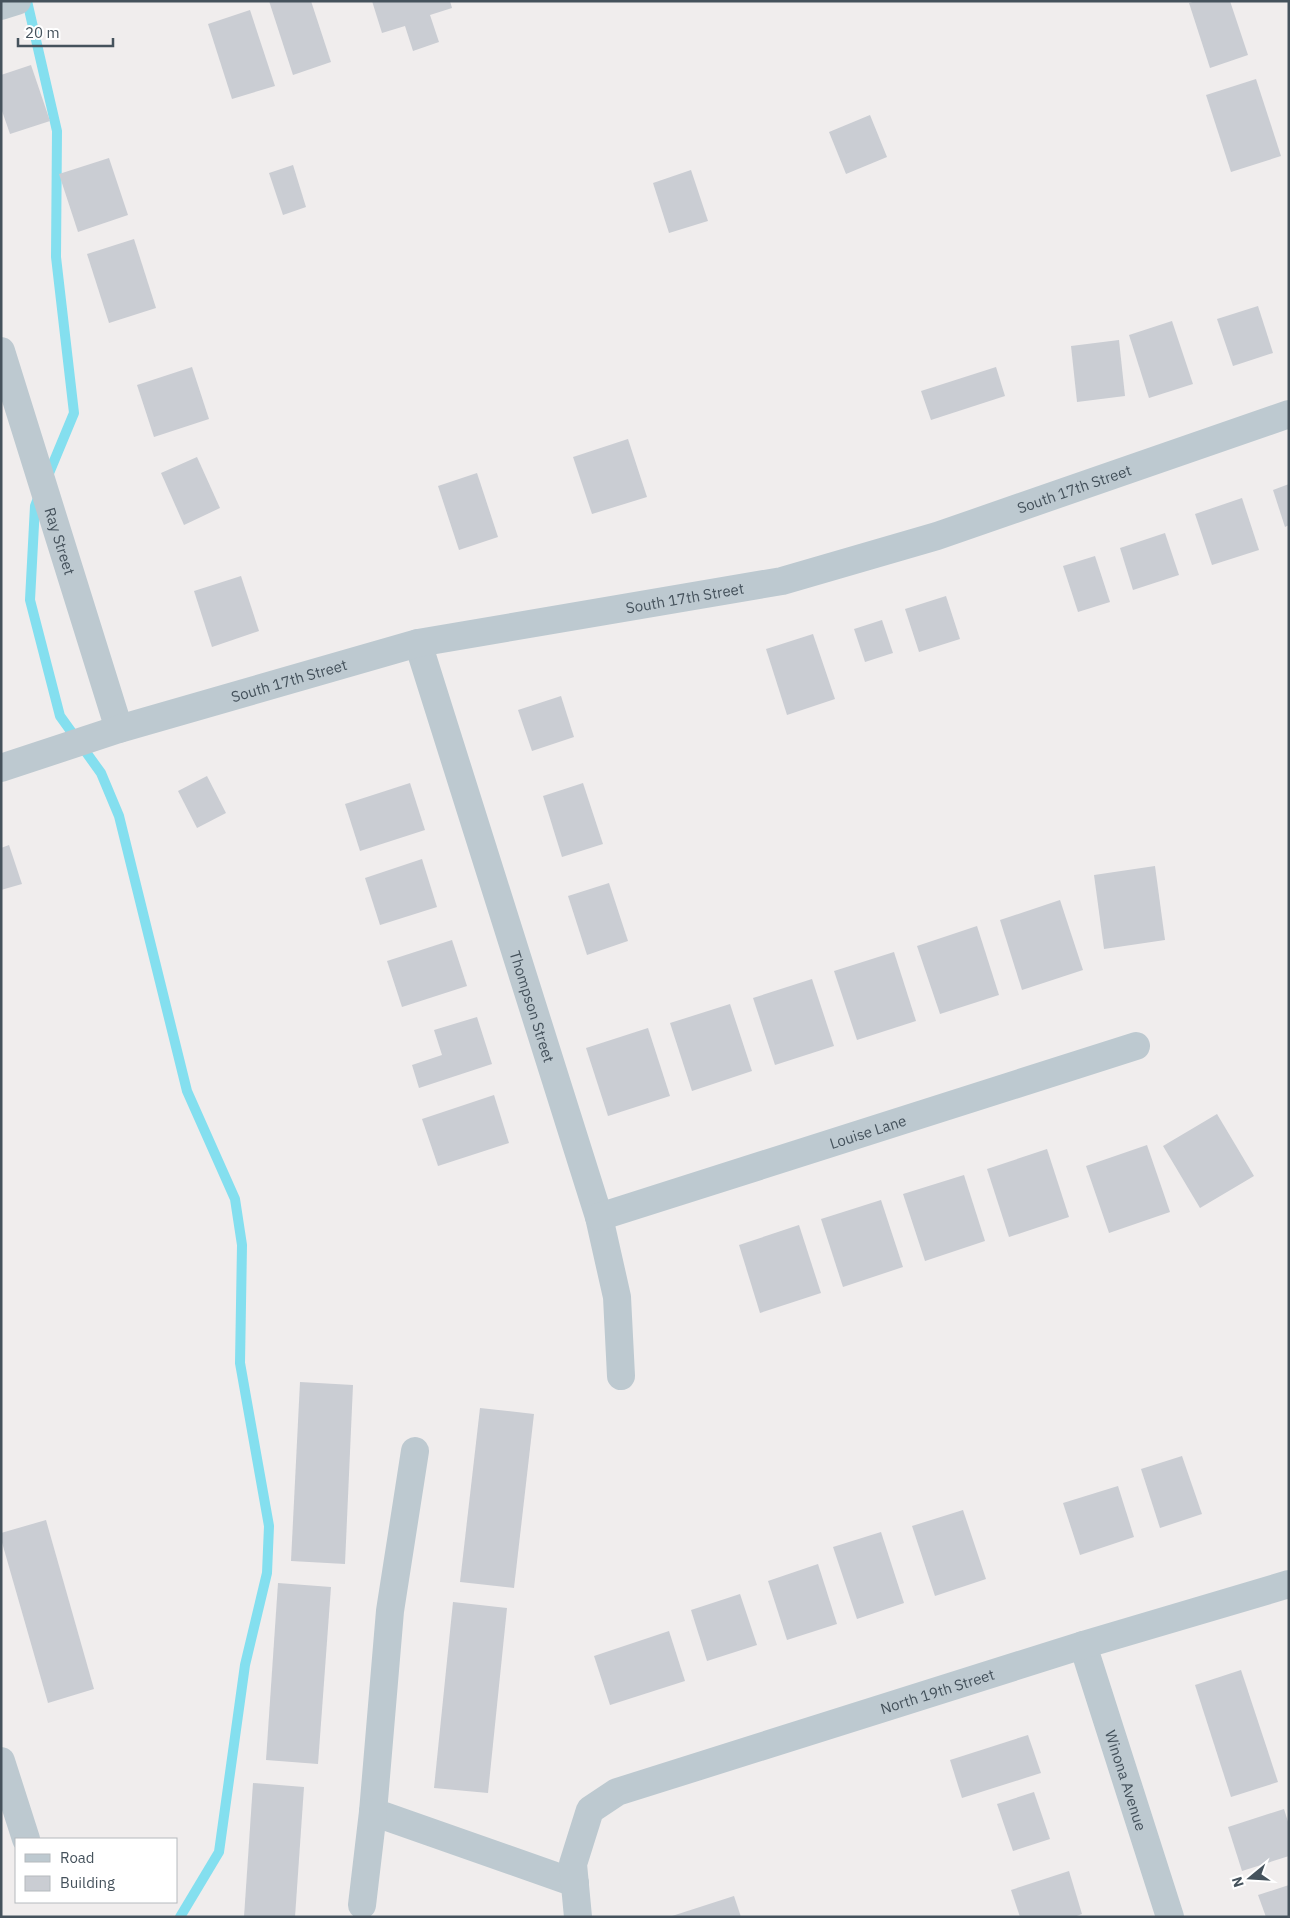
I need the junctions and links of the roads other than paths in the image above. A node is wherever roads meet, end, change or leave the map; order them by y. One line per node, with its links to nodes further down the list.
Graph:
1 (17, 1): 2 (street)
2 (1, 6)
3 (1, 351): 6 (street, Ray Street)
4 (1289, 414): 5 (street, South 17th Street)
5 (418, 643): 6 (street, South 17th Street); 9 (street, Thompson Street)
6 (119, 729): 7 (street, South 17th Street)
7 (1, 768)
8 (1136, 1046): 9 (street, Louise Lane)
9 (599, 1217): 10 (street, Thompson Street)
10 (621, 1376)
11 (416, 1451): 15 (street)
12 (1289, 1584): 13 (street, North 19th Street)
13 (1082, 1645): 17 (street, North 19th Street); 20 (street, Winona Avenue)
14 (1, 1762): 16 (street)
15 (373, 1812): 17 (street); 18 (street)
16 (26, 1838)
17 (575, 1883): 19 (street)
18 (362, 1905)
19 (578, 1917)
20 (1170, 1917)

